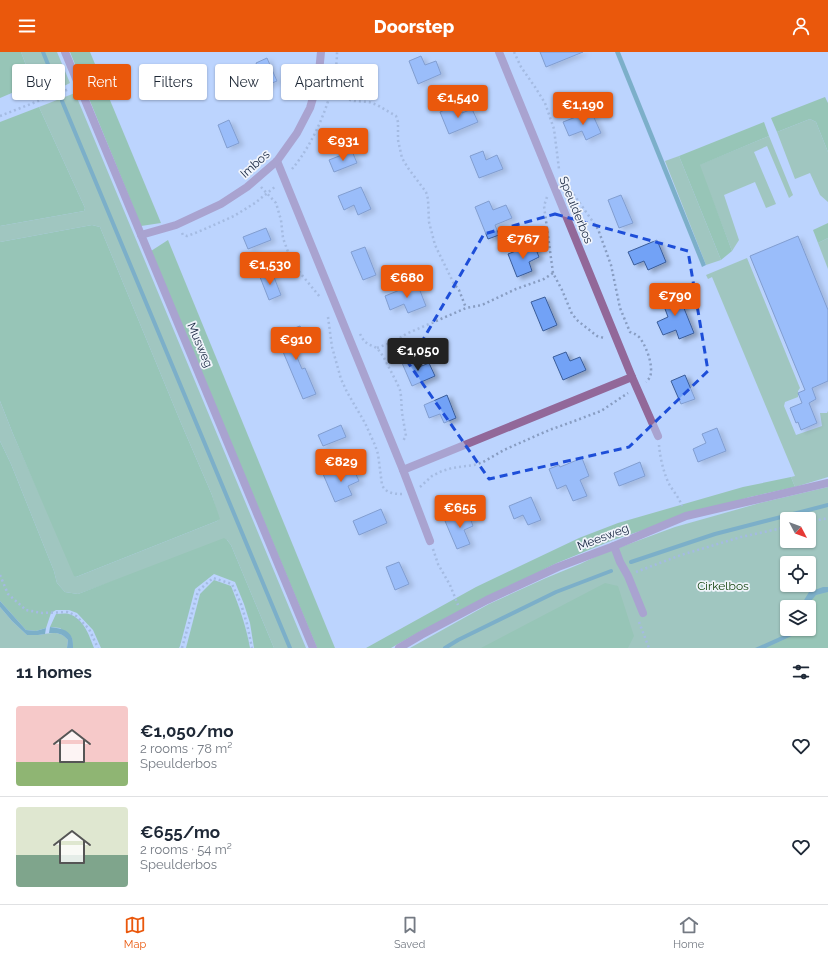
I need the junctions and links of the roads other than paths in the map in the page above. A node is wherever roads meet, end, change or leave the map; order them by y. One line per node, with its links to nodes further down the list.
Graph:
1 (66, 52): 5 (street, Musweg)
2 (321, 52): 4 (street, Imbos)
3 (499, 52): 6 (street, Speulderbos)
4 (277, 162): 5 (street, Imbos); 8 (street)
5 (141, 235): 13 (street, Musweg)
6 (632, 377): 7 (street, Speulderbos); 8 (street)
7 (658, 436)
8 (403, 470): 10 (street)
9 (828, 483): 11 (street, Meesweg)
10 (430, 541)
11 (614, 546): 12 (street); 14 (street, Meesweg)
12 (643, 613)
13 (313, 648)
14 (399, 648)

